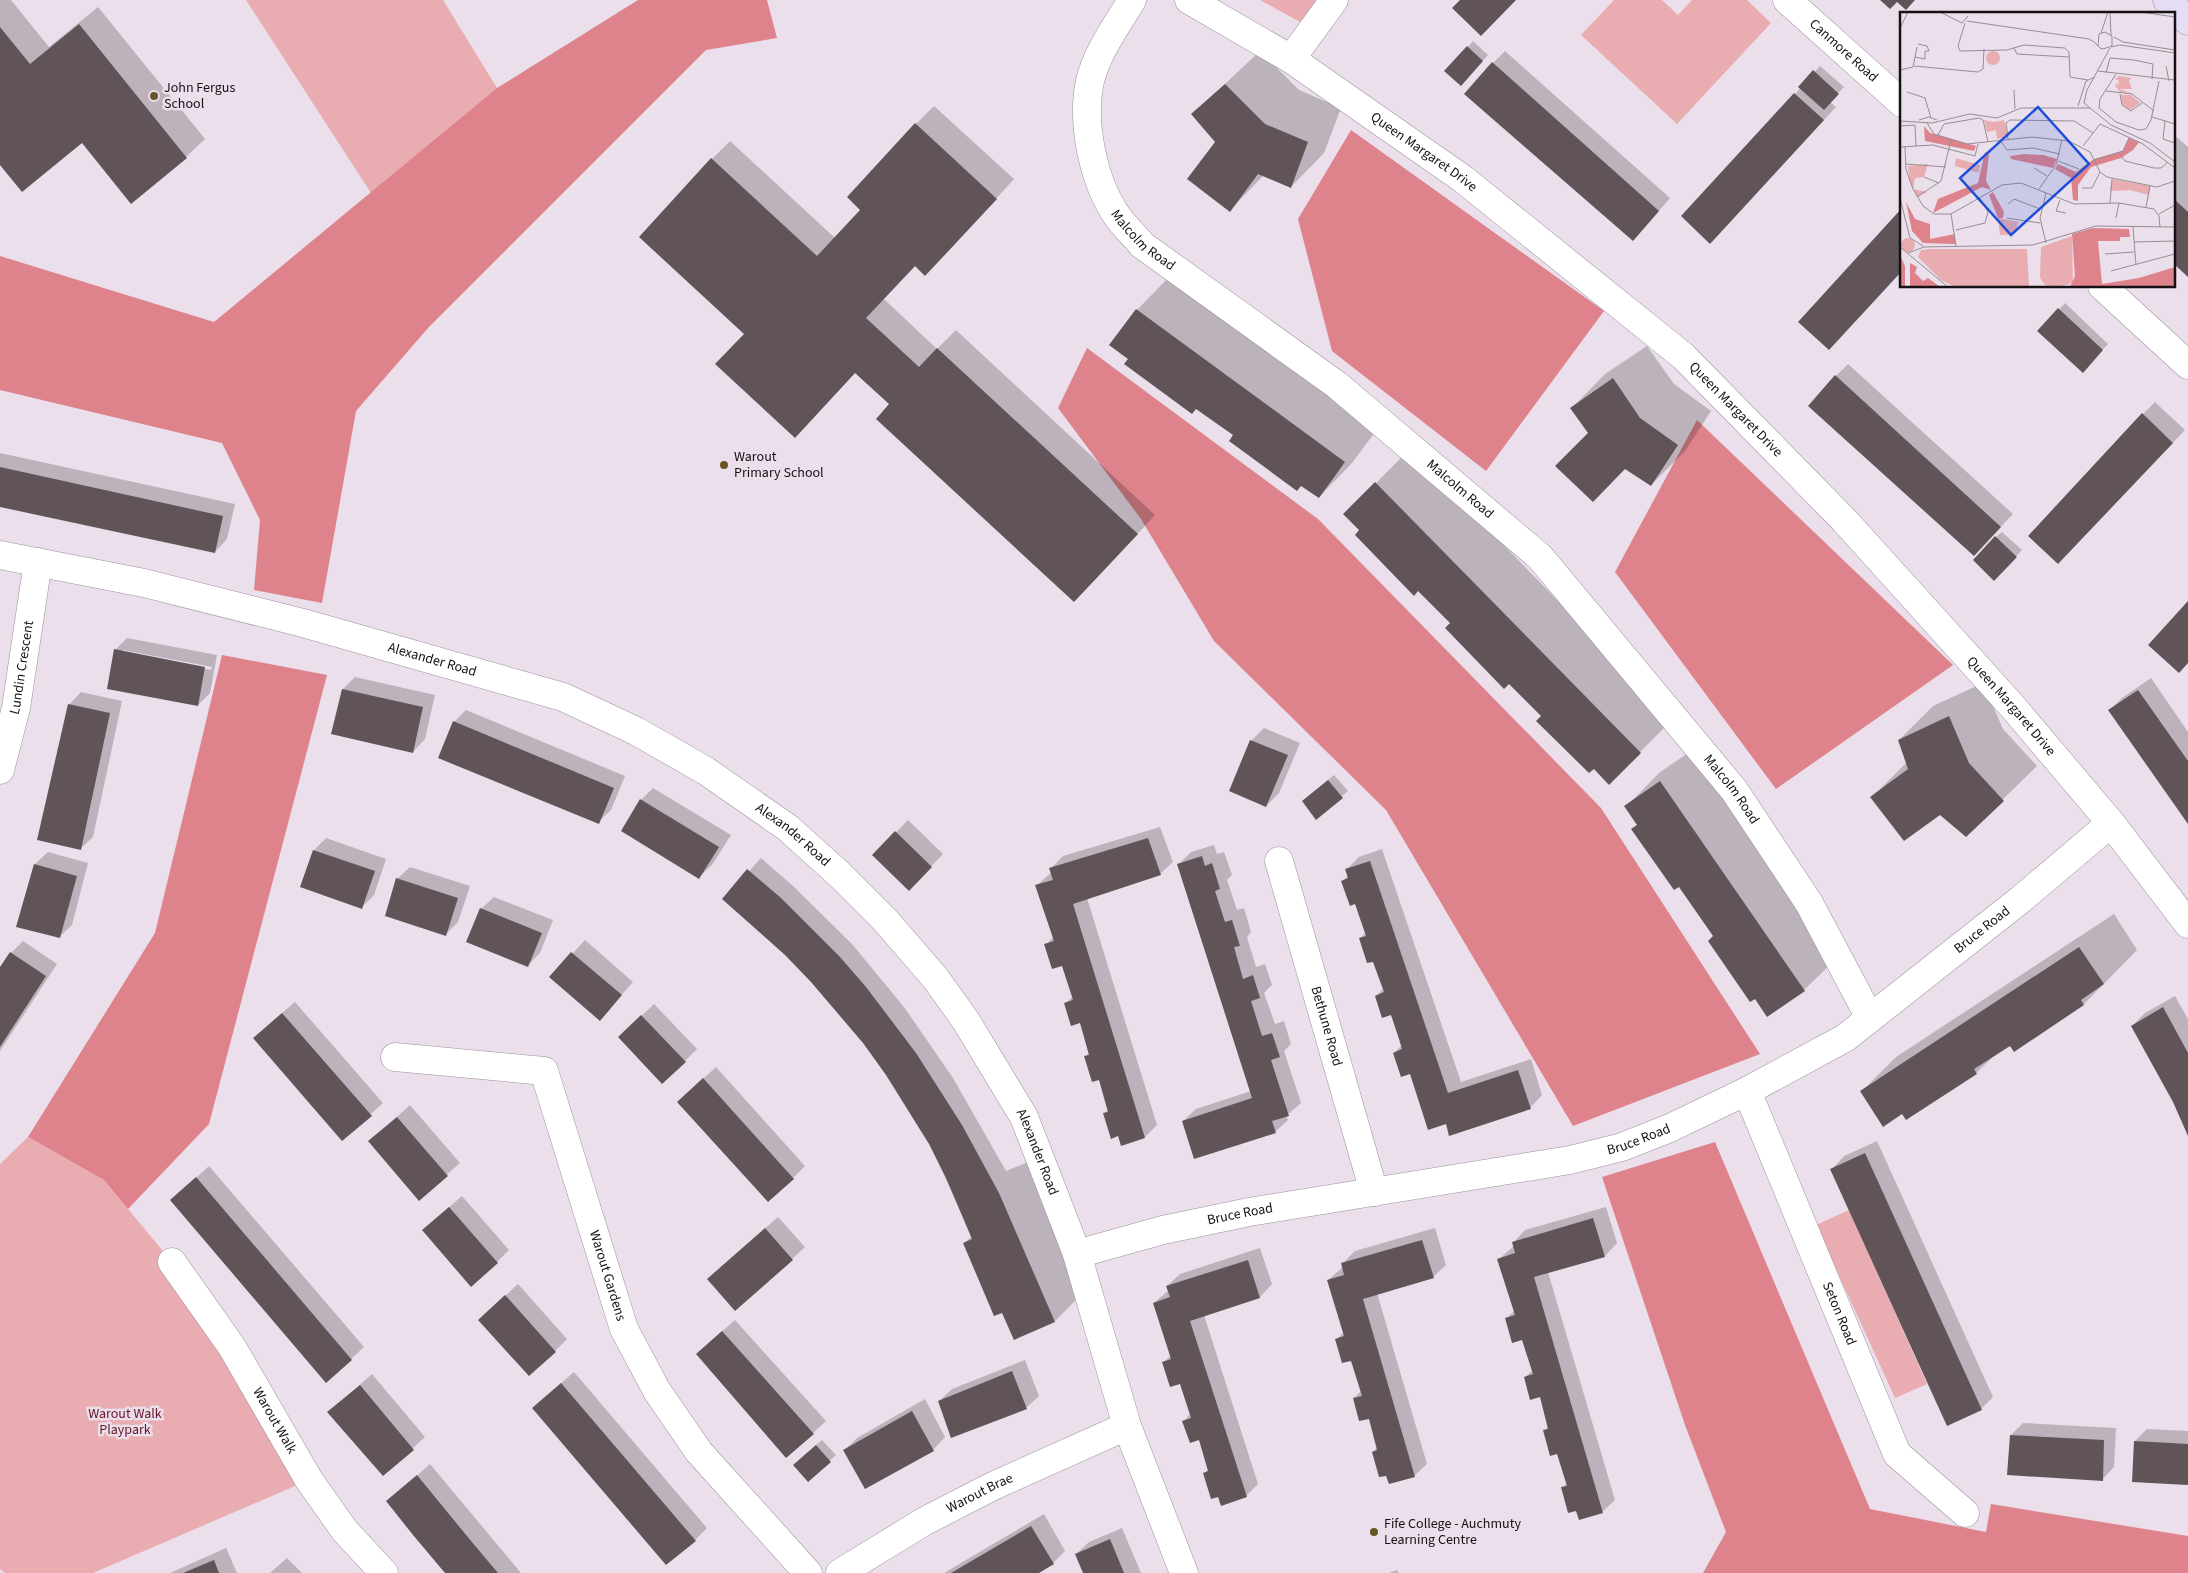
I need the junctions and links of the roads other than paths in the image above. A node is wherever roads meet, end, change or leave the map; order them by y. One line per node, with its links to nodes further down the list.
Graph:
1 (1132, 0): 17 (street, Malcolm Road)
2 (1188, 0): 7 (street, Queen Margaret Drive)
3 (1334, 0): 7 (street)
4 (1786, 0): 8 (street, Canmore Road)
5 (2167, 0): 6 (street)
6 (2188, 21)
7 (1291, 59): 14 (street, Queen Margaret Drive)
8 (1900, 101)
9 (2104, 288): 10 (street)
10 (2188, 365)
11 (0, 555): 12 (street, Alexander Road)
12 (38, 562): 13 (street, Lundin Crescent); 21 (street, Alexander Road)
13 (0, 770)
14 (2111, 823): 16 (street, Queen Margaret Drive); 17 (street, Bruce Road)
15 (1279, 861): 20 (street, Bethune Road)
16 (2188, 924)
17 (1870, 1018): 19 (street, Bruce Road)
18 (395, 1057): 26 (street, Warout Gardens)
19 (1747, 1091): 20 (street, Bruce Road); 24 (street, Seton Road)
20 (1374, 1192): 21 (street, Bruce Road)
21 (1077, 1254): 23 (street, Alexander Road)
22 (172, 1262): 25 (street, Warout Walk)
23 (1126, 1426): 27 (street, Warout Brae); 28 (street, Alexander Road)
24 (1965, 1513)
25 (384, 1573)
26 (808, 1573)
27 (840, 1573)
28 (1184, 1573)

